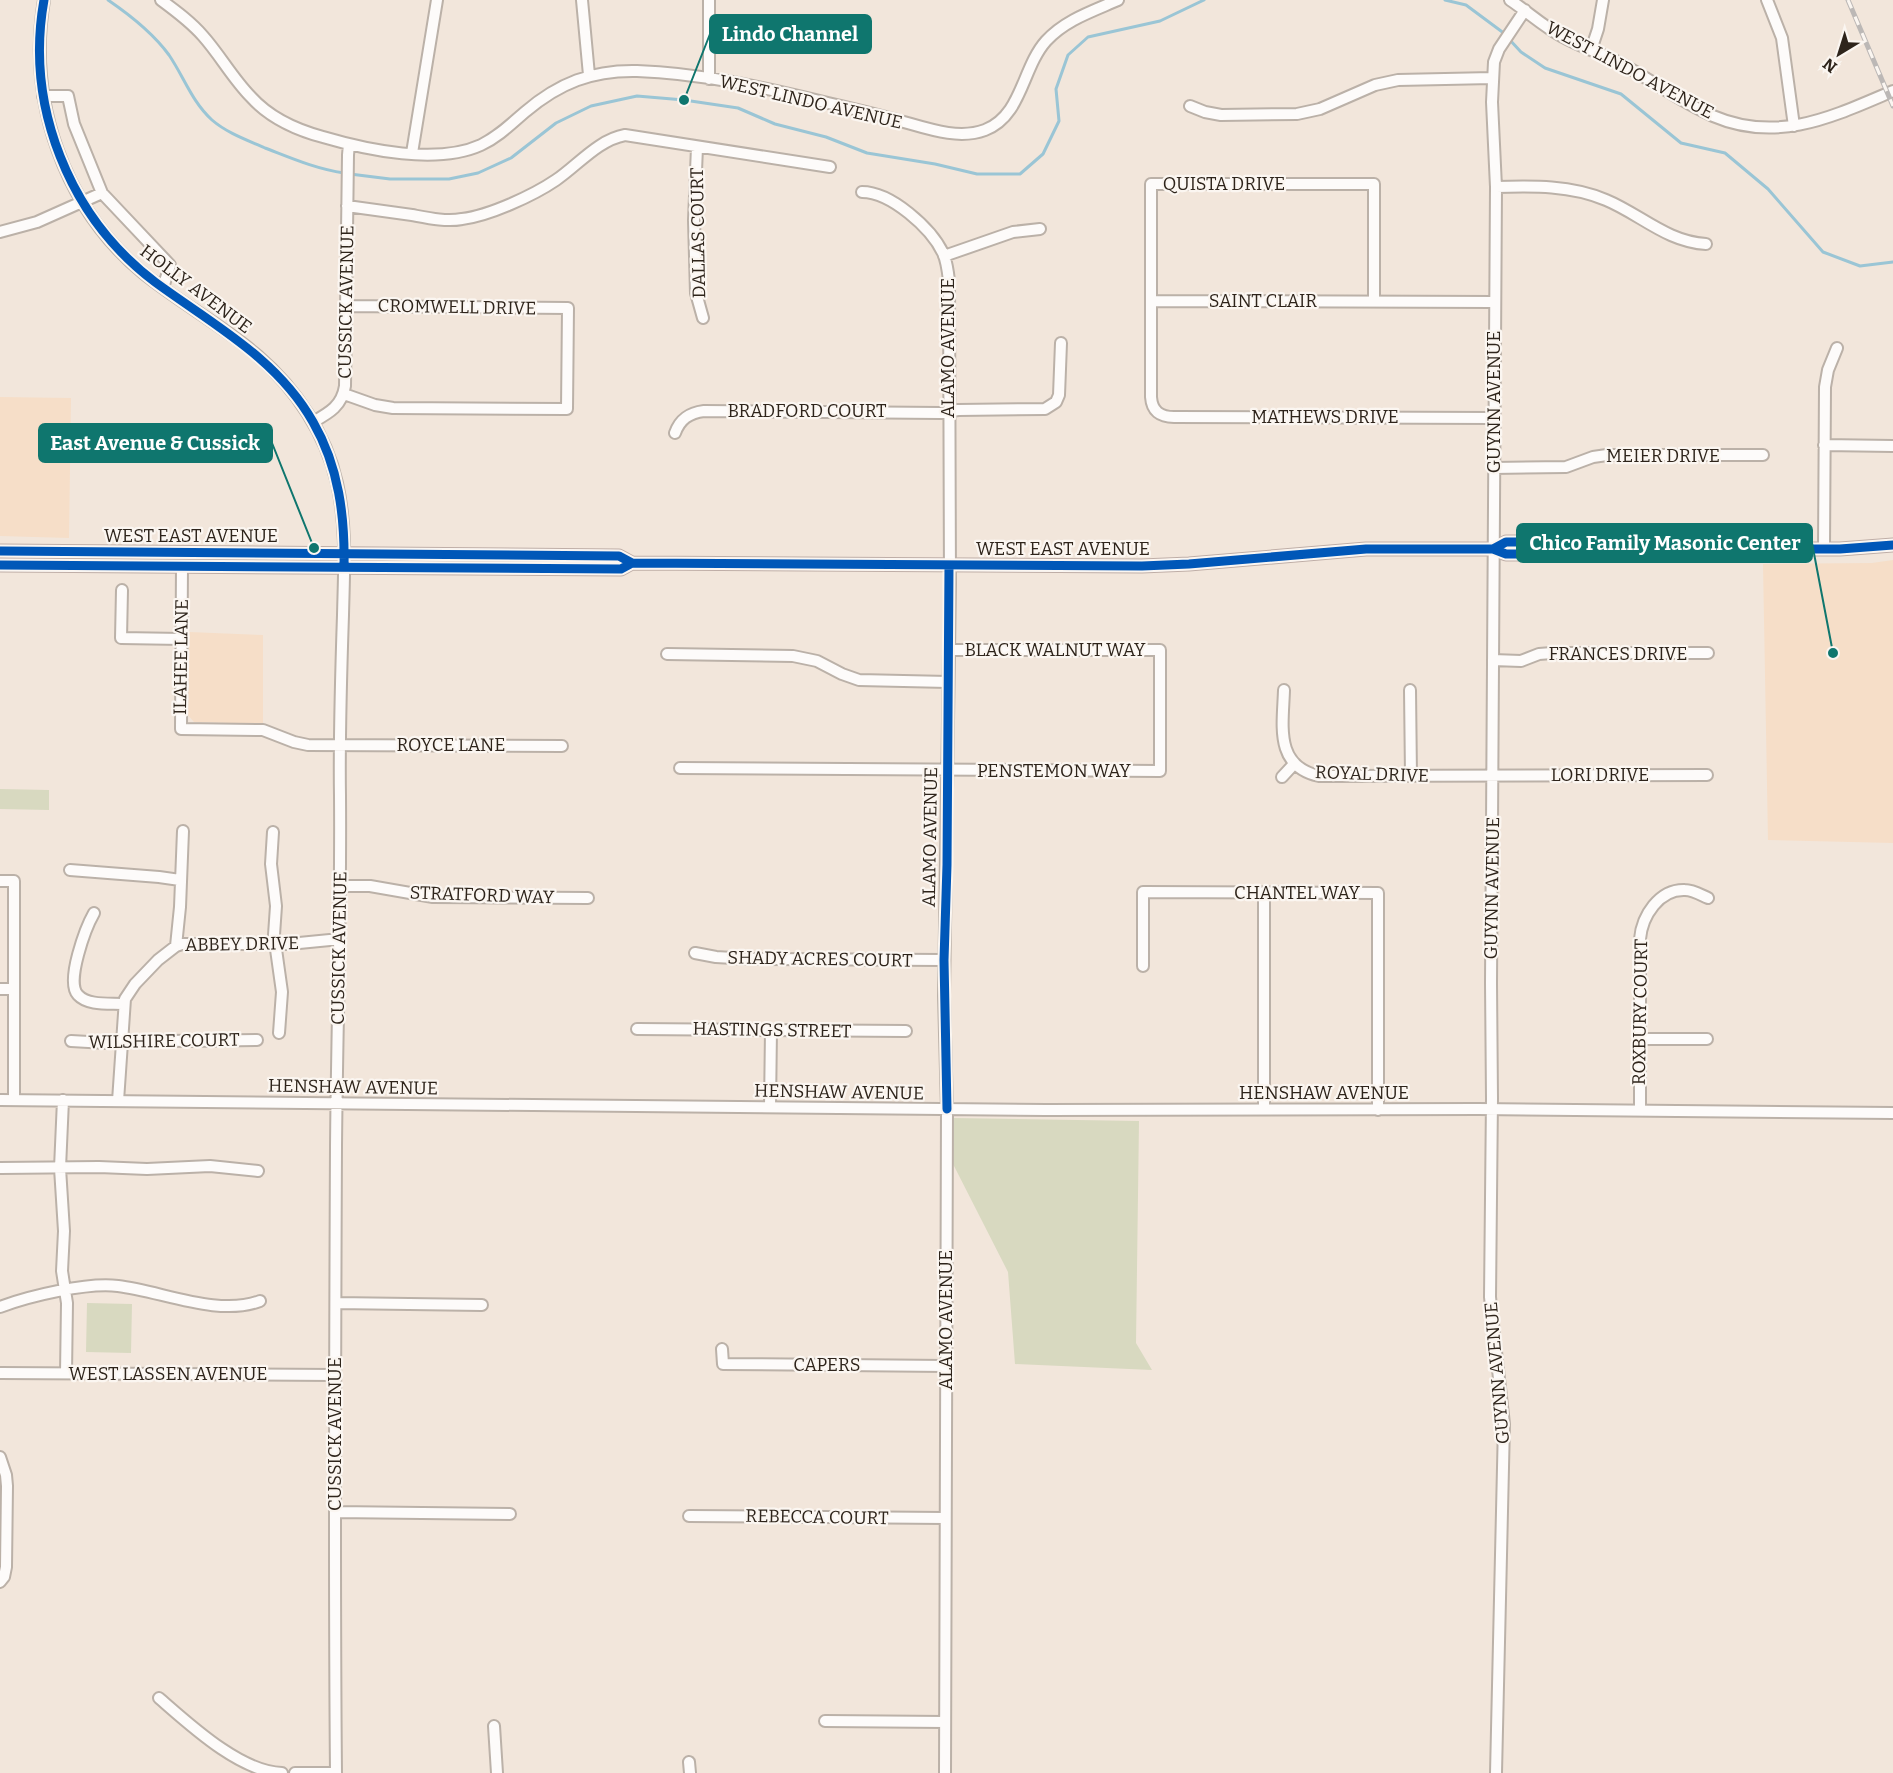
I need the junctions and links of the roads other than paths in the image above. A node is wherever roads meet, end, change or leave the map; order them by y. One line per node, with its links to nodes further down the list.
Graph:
1 (44, 0): 16 (street, HOLLY AVENUE)
2 (161, 0): 20 (street, WEST LINDO AVENUE)
3 (437, 0): 21 (street)
4 (582, 0): 12 (street)
5 (710, 0): 14 (street)
6 (1118, 0): 14 (street, WEST LINDO AVENUE)
7 (1510, 0): 10 (street, WEST LINDO AVENUE)
8 (1603, 0): 11 (street)
9 (1767, 0): 18 (street)
10 (1525, 10): 11 (street, WEST LINDO AVENUE); 13 (street, GUYNN AVENUE)
11 (1591, 50): 18 (street, WEST LINDO AVENUE)
12 (589, 75): 14 (street, WEST LINDO AVENUE); 21 (street, WEST LINDO AVENUE)
13 (1492, 78): 17 (street); 23 (street, GUYNN AVENUE)
14 (709, 79)
15 (1893, 91): 18 (street, WEST LINDO AVENUE)
16 (44, 96): 25 (street); 26 (street, HOLLY AVENUE)
17 (1190, 106)
18 (1794, 126)
19 (697, 147): 22 (street); 27 (street); 37 (street, DALLAS COURT)
20 (349, 149): 21 (street, WEST LINDO AVENUE); 27 (street, CUSSICK AVENUE)
21 (412, 153)
22 (830, 167)
23 (1496, 187): 30 (street); 35 (street, GUYNN AVENUE)
24 (862, 192): 31 (street, ALAMO AVENUE)
25 (102, 193): 26 (street); 32 (street)
26 (82, 202): 29 (street); 32 (street, HOLLY AVENUE)
27 (347, 206): 36 (street, CUSSICK AVENUE)
28 (1040, 229): 31 (street)
29 (0, 232)
30 (1706, 244)
31 (944, 256): 41 (street, ALAMO AVENUE)
32 (163, 288): 44 (street, HOLLY AVENUE)
33 (1152, 301): 34 (street, SAINT CLAIR); 34 (street, QUISTA DRIVE); 42 (street, QUISTA DRIVE)
34 (1374, 301): 35 (street, SAINT CLAIR)
35 (1494, 302): 43 (street, GUYNN AVENUE)
36 (346, 306): 40 (street, CUSSICK AVENUE); 40 (street, CROMWELL DRIVE)
37 (703, 318)
38 (1060, 343): 41 (street, BRADFORD COURT)
39 (1837, 348): 46 (street)
40 (344, 394): 44 (street, CUSSICK AVENUE)
41 (949, 411): 45 (street, BRADFORD COURT); 56 (street, ALAMO AVENUE)
42 (1156, 412): 43 (street, MATHEWS DRIVE)
43 (1494, 418): 49 (street, GUYNN AVENUE)
44 (313, 422): 54 (street, CUSSICK AVENUE)
45 (675, 433)
46 (1824, 445): 47 (street); 52 (street)
47 (1893, 446)
48 (1763, 455): 49 (street, MEIER DRIVE)
49 (1493, 468): 51 (street, GUYNN AVENUE)
50 (1893, 545): 52 (main road, WEST EAST AVENUE)
51 (1493, 549): 52 (main road, WEST EAST AVENUE); 56 (main road, WEST EAST AVENUE); 63 (street, GUYNN AVENUE)
52 (1824, 549)
53 (0, 551): 54 (main road, WEST EAST AVENUE)
54 (344, 561): 56 (main road, WEST EAST AVENUE); 57 (main road, WEST EAST AVENUE); 67 (street, CUSSICK AVENUE)
55 (0, 565): 57 (main road, WEST EAST AVENUE)
56 (949, 565): 60 (street, ALAMO AVENUE)
57 (182, 566): 59 (street, ILAHEE LANE)
58 (122, 590): 59 (street)
59 (182, 639): 67 (street, ILAHEE LANE)
60 (949, 650): 64 (street, ALAMO AVENUE); 72 (street, BLACK WALNUT WAY)
61 (1708, 653): 63 (street, FRANCES DRIVE)
62 (667, 654): 64 (street)
63 (1493, 660): 76 (street, GUYNN AVENUE)
64 (948, 682): 71 (street, ALAMO AVENUE)
65 (1284, 690): 69 (street, ROYAL DRIVE)
66 (1410, 690): 74 (street)
67 (340, 744): 68 (street, ROYCE LANE); 82 (street, CUSSICK AVENUE)
68 (562, 746)
69 (1294, 764): 74 (street, ROYAL DRIVE); 75 (street)
70 (680, 768): 71 (street, PENSTEMON WAY)
71 (948, 771): 72 (street, PENSTEMON WAY); 91 (street, ALAMO AVENUE)
72 (1160, 771)
73 (1707, 775): 76 (street, LORI DRIVE)
74 (1410, 776): 76 (street, ROYAL DRIVE)
75 (1282, 777)
76 (1493, 777): 114 (street, GUYNN AVENUE)
77 (183, 831): 80 (street)
78 (273, 832): 88 (street)
79 (70, 870): 80 (street)
80 (180, 880): 89 (street)
81 (0, 881): 94 (street)
82 (341, 886): 84 (street, STRATFORD WAY); 87 (street, CUSSICK AVENUE)
83 (1264, 893): 92 (street, CHANTEL WAY); 112 (street); 113 (street, CHANTEL WAY)
84 (588, 898)
85 (1708, 898): 100 (street, ROXBURY COURT)
86 (94, 913): 95 (street)
87 (340, 939): 88 (street, ABBEY DRIVE); 109 (street, CUSSICK AVENUE)
88 (276, 945): 89 (street, ABBEY DRIVE); 99 (street)
89 (176, 946): 95 (street, ABBEY DRIVE)
90 (695, 953): 91 (street, SHADY ACRES COURT)
91 (944, 960): 111 (street, ALAMO AVENUE)
92 (1143, 966)
93 (0, 989): 94 (street)
94 (14, 989): 106 (street)
95 (124, 1004): 102 (street, ABBEY DRIVE)
96 (637, 1029): 97 (street, HASTINGS STREET)
97 (771, 1030): 98 (street, HASTINGS STREET); 110 (street)
98 (906, 1031)
99 (279, 1033)
100 (1640, 1039): 101 (street); 115 (street, ROXBURY COURT)
101 (1707, 1039)
102 (122, 1040): 103 (street, WILSHIRE COURT); 104 (street, WILSHIRE COURT); 108 (street, ABBEY DRIVE)
103 (257, 1040)
104 (71, 1041)
105 (0, 1100): 106 (street, HENSHAW AVENUE)
106 (14, 1100): 107 (street, HENSHAW AVENUE)
107 (63, 1100): 108 (street, HENSHAW AVENUE); 118 (street)
108 (118, 1101): 109 (street, HENSHAW AVENUE)
109 (337, 1104): 110 (street, HENSHAW AVENUE); 122 (street, CUSSICK AVENUE)
110 (770, 1107): 111 (street, HENSHAW AVENUE)
111 (947, 1109): 112 (street, HENSHAW AVENUE); 126 (street, ALAMO AVENUE)
112 (1264, 1109): 113 (street, HENSHAW AVENUE)
113 (1378, 1110): 114 (street, HENSHAW AVENUE)
114 (1492, 1110): 115 (street, HENSHAW AVENUE); 145 (street, GUYNN AVENUE)
115 (1640, 1111): 116 (street, HENSHAW AVENUE)
116 (1893, 1113)
117 (0, 1168): 118 (street)
118 (60, 1168): 119 (street); 120 (street)
119 (258, 1171)
120 (65, 1291): 121 (street); 124 (street); 128 (street)
121 (260, 1301)
122 (336, 1303): 123 (street); 129 (street, CUSSICK AVENUE)
123 (482, 1305)
124 (0, 1307)
125 (722, 1349): 126 (street, CAPERS)
126 (946, 1366): 134 (street, ALAMO AVENUE)
127 (0, 1373): 128 (street, WEST LASSEN AVENUE)
128 (66, 1373): 129 (street, WEST LASSEN AVENUE)
129 (335, 1376): 131 (street, CUSSICK AVENUE)
130 (0, 1457): 135 (street)
131 (335, 1512): 132 (street); 142 (street, CUSSICK AVENUE)
132 (510, 1514)
133 (689, 1516): 134 (street, REBECCA COURT)
134 (945, 1518): 138 (street, ALAMO AVENUE)
135 (0, 1582)
136 (159, 1698): 140 (street)
137 (825, 1721): 138 (street)
138 (945, 1722): 144 (street, ALAMO AVENUE)
139 (494, 1726): 143 (street)
140 (282, 1773)
141 (295, 1773): 142 (street)
142 (336, 1773)
143 (497, 1773)
144 (945, 1773)
145 (1496, 1773)

